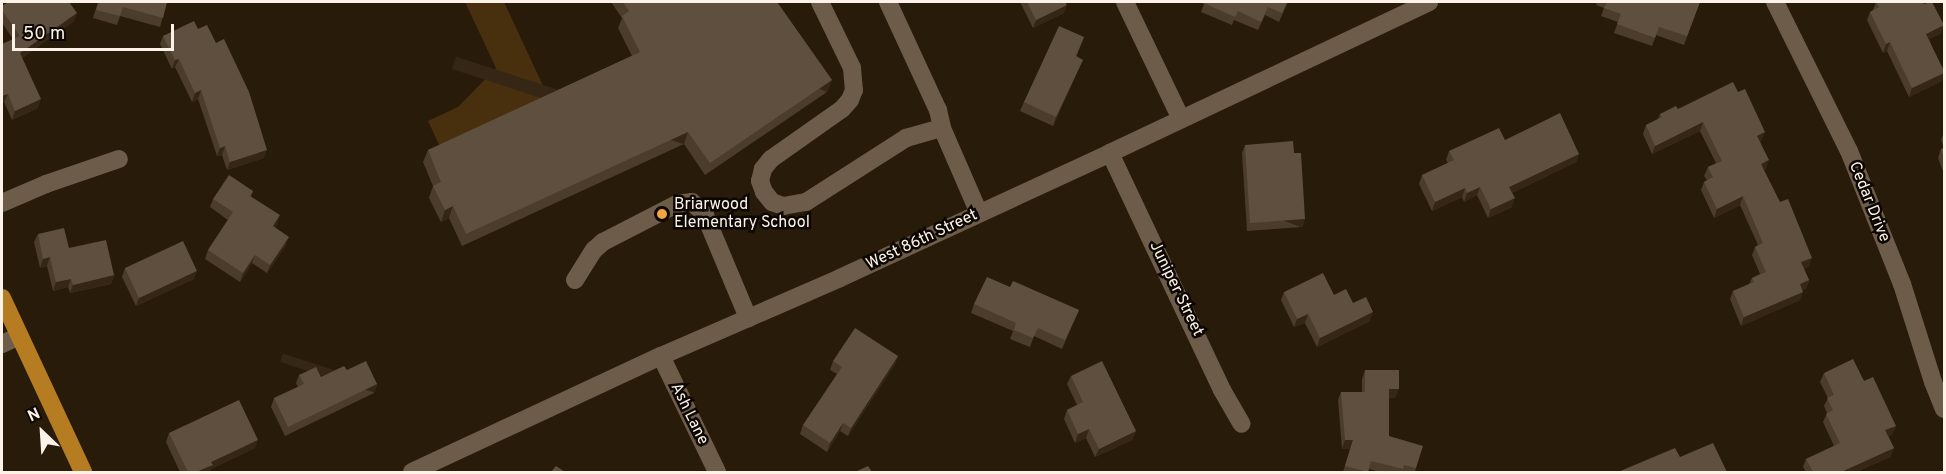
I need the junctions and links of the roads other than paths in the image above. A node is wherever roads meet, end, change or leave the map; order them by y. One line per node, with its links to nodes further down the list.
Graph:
1 (820, 2): 7 (street)
2 (888, 2): 7 (street)
3 (1125, 2): 6 (street)
4 (1428, 2): 6 (street, West 86th Street)
5 (1775, 2): 18 (street, Cedar Drive)
6 (1181, 119): 8 (street, West 86th Street)
7 (942, 128): 11 (street)
8 (1110, 153): 11 (street, West 86th Street); 19 (street, Juniper Street)
9 (119, 159): 10 (street)
10 (2, 203)
11 (979, 213): 14 (street, West 86th Street)
12 (575, 280): 14 (street)
13 (2, 298): 15 (main road)
14 (748, 318): 17 (street, West 86th Street)
15 (19, 336): 16 (street); 20 (main road)
16 (2, 344)
17 (661, 356): 21 (street, West 86th Street); 22 (street, Ash Lane)
18 (1944, 409)
19 (1242, 424)
20 (83, 472)
21 (412, 472)
22 (717, 472)

